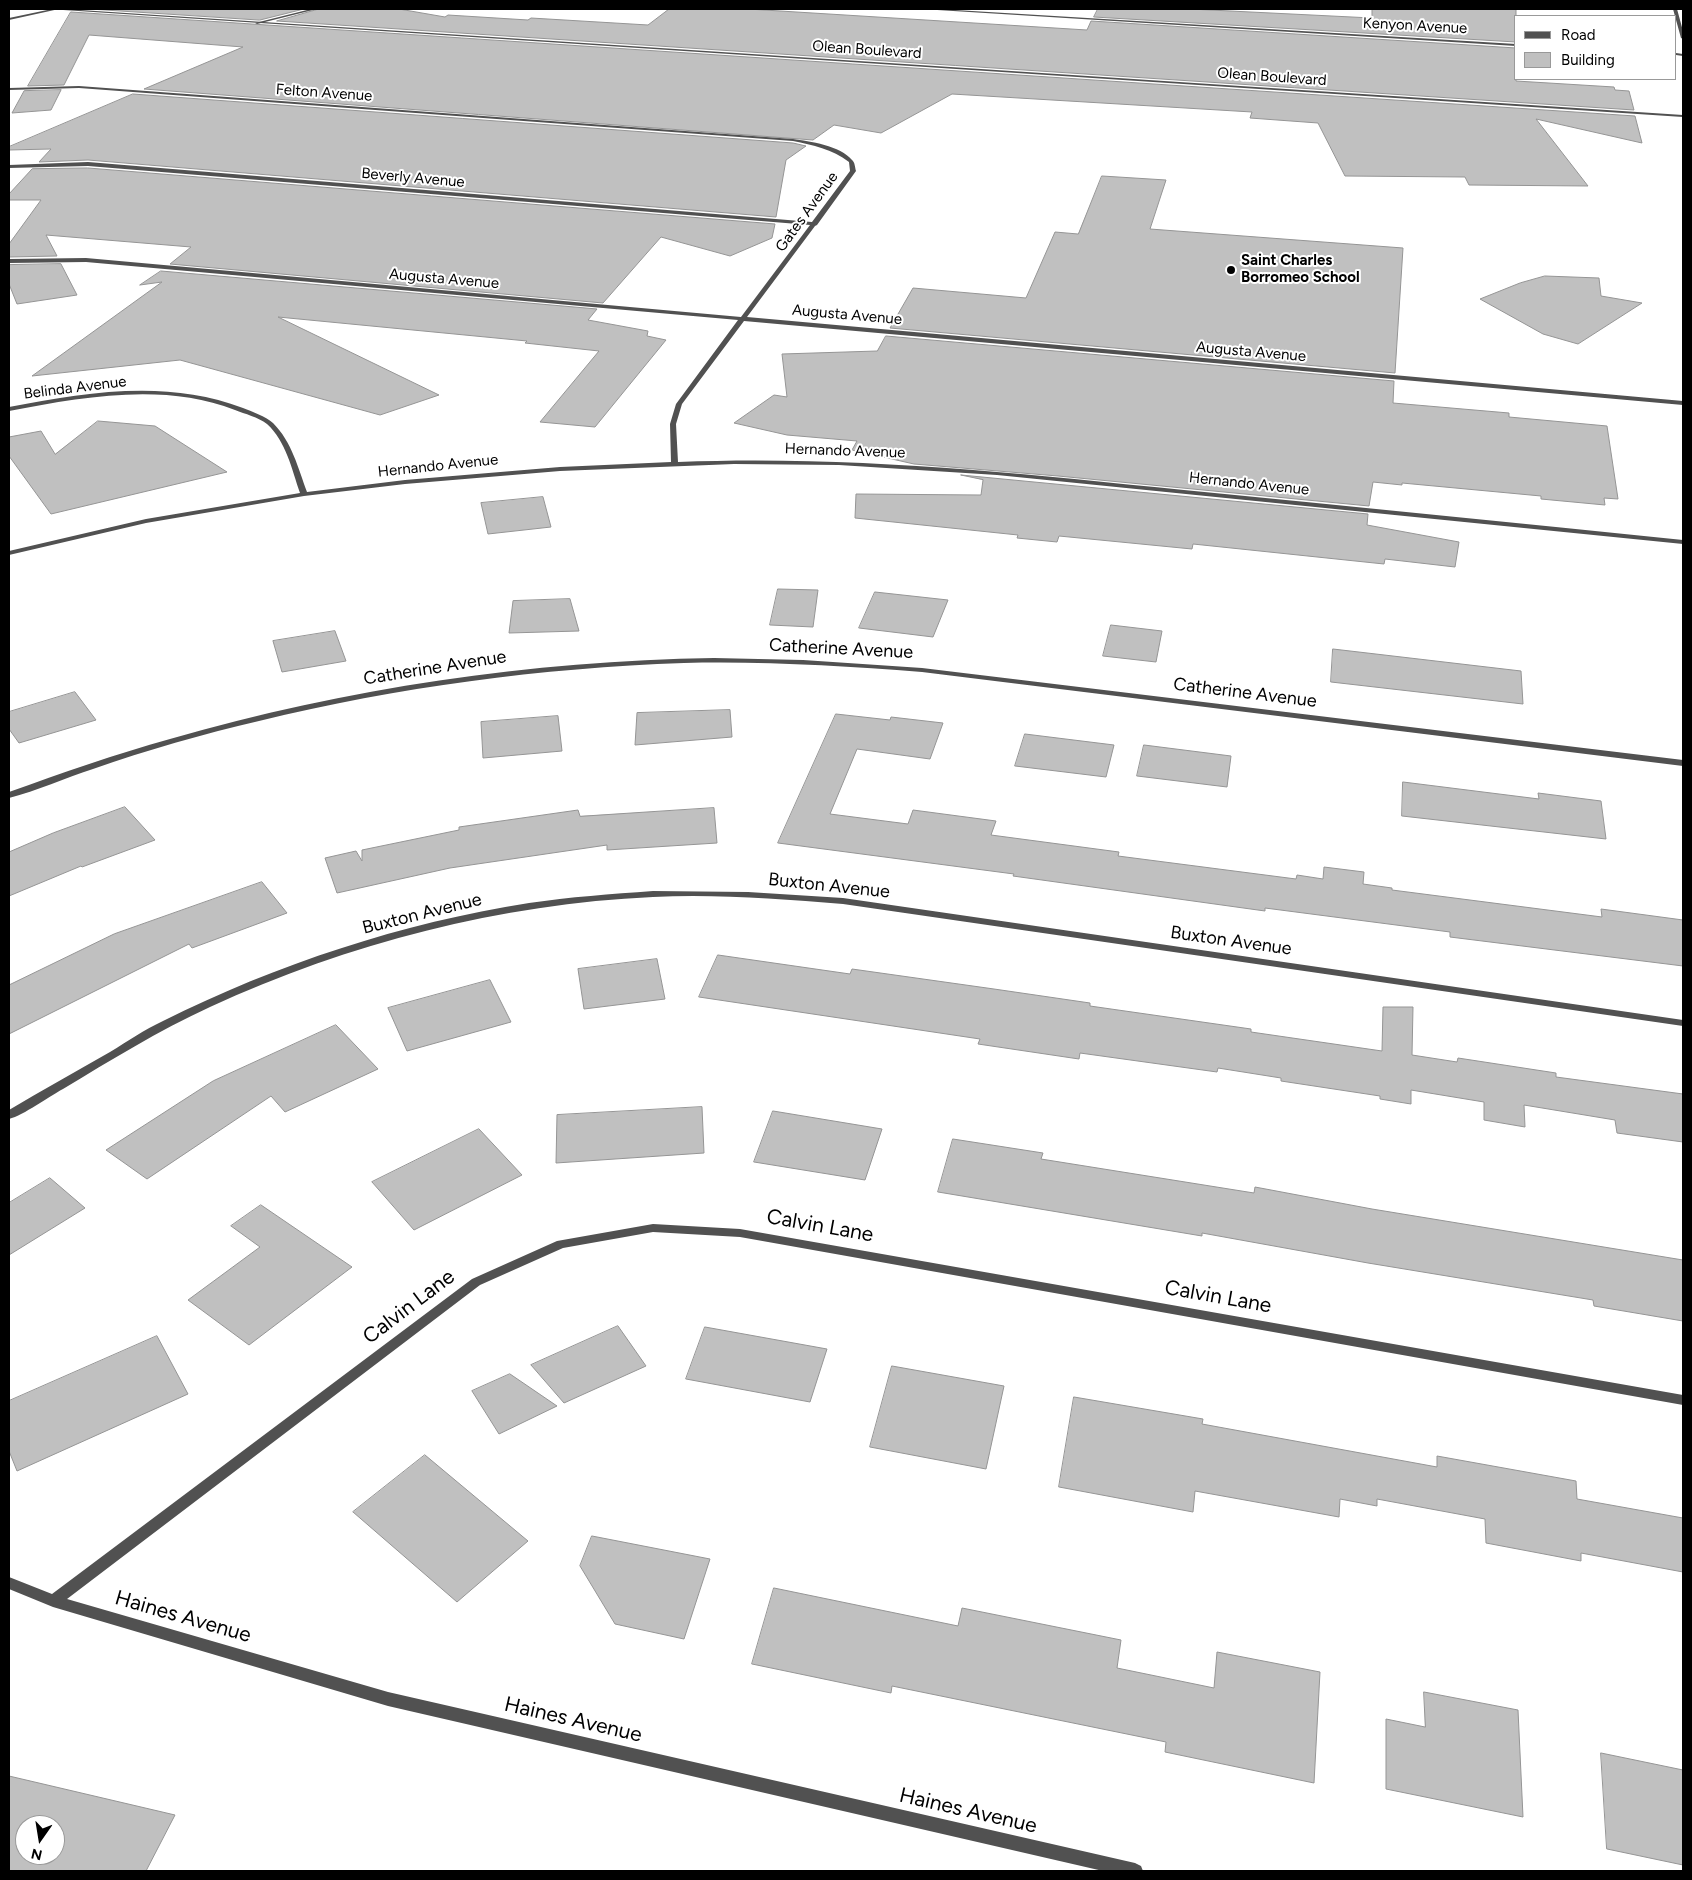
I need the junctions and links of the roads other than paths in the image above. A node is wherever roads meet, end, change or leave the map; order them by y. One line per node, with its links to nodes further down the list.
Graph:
1 (50, 9): 2 (street, Olean Boulevard)
2 (56, 9): 6 (street); 7 (street, Olean Boulevard)
3 (314, 9): 7 (street)
4 (923, 9): 9 (street, Kenyon Avenue)
5 (1677, 16): 8 (street)
6 (9, 19)
7 (257, 23): 11 (street, Olean Boulevard)
8 (1683, 38)
9 (1514, 45)
10 (9, 89): 12 (street, Felton Avenue)
11 (1683, 116)
12 (636, 128): 14 (street, Gates Avenue)
13 (9, 166): 14 (street, Beverly Avenue)
14 (815, 224): 16 (street, Gates Avenue)
15 (9, 262): 16 (street, Augusta Avenue)
16 (744, 318): 17 (street, Augusta Avenue); 19 (street, Gates Avenue)
17 (1683, 403)
18 (9, 409): 20 (street, Belinda Avenue)
19 (675, 463): 20 (street, Hernando Avenue); 21 (street, Hernando Avenue)
20 (304, 494): 22 (street, Hernando Avenue)
21 (1683, 542)
22 (9, 553)
23 (1683, 763): 24 (street, Catherine Avenue)
24 (9, 795)
25 (1683, 1023): 26 (street, Buxton Avenue)
26 (9, 1115)
27 (1683, 1400): 29 (street, Calvin Lane)
28 (9, 1583): 29 (street, Haines Avenue)
29 (53, 1601): 30 (street, Haines Avenue)
30 (1135, 1871)

